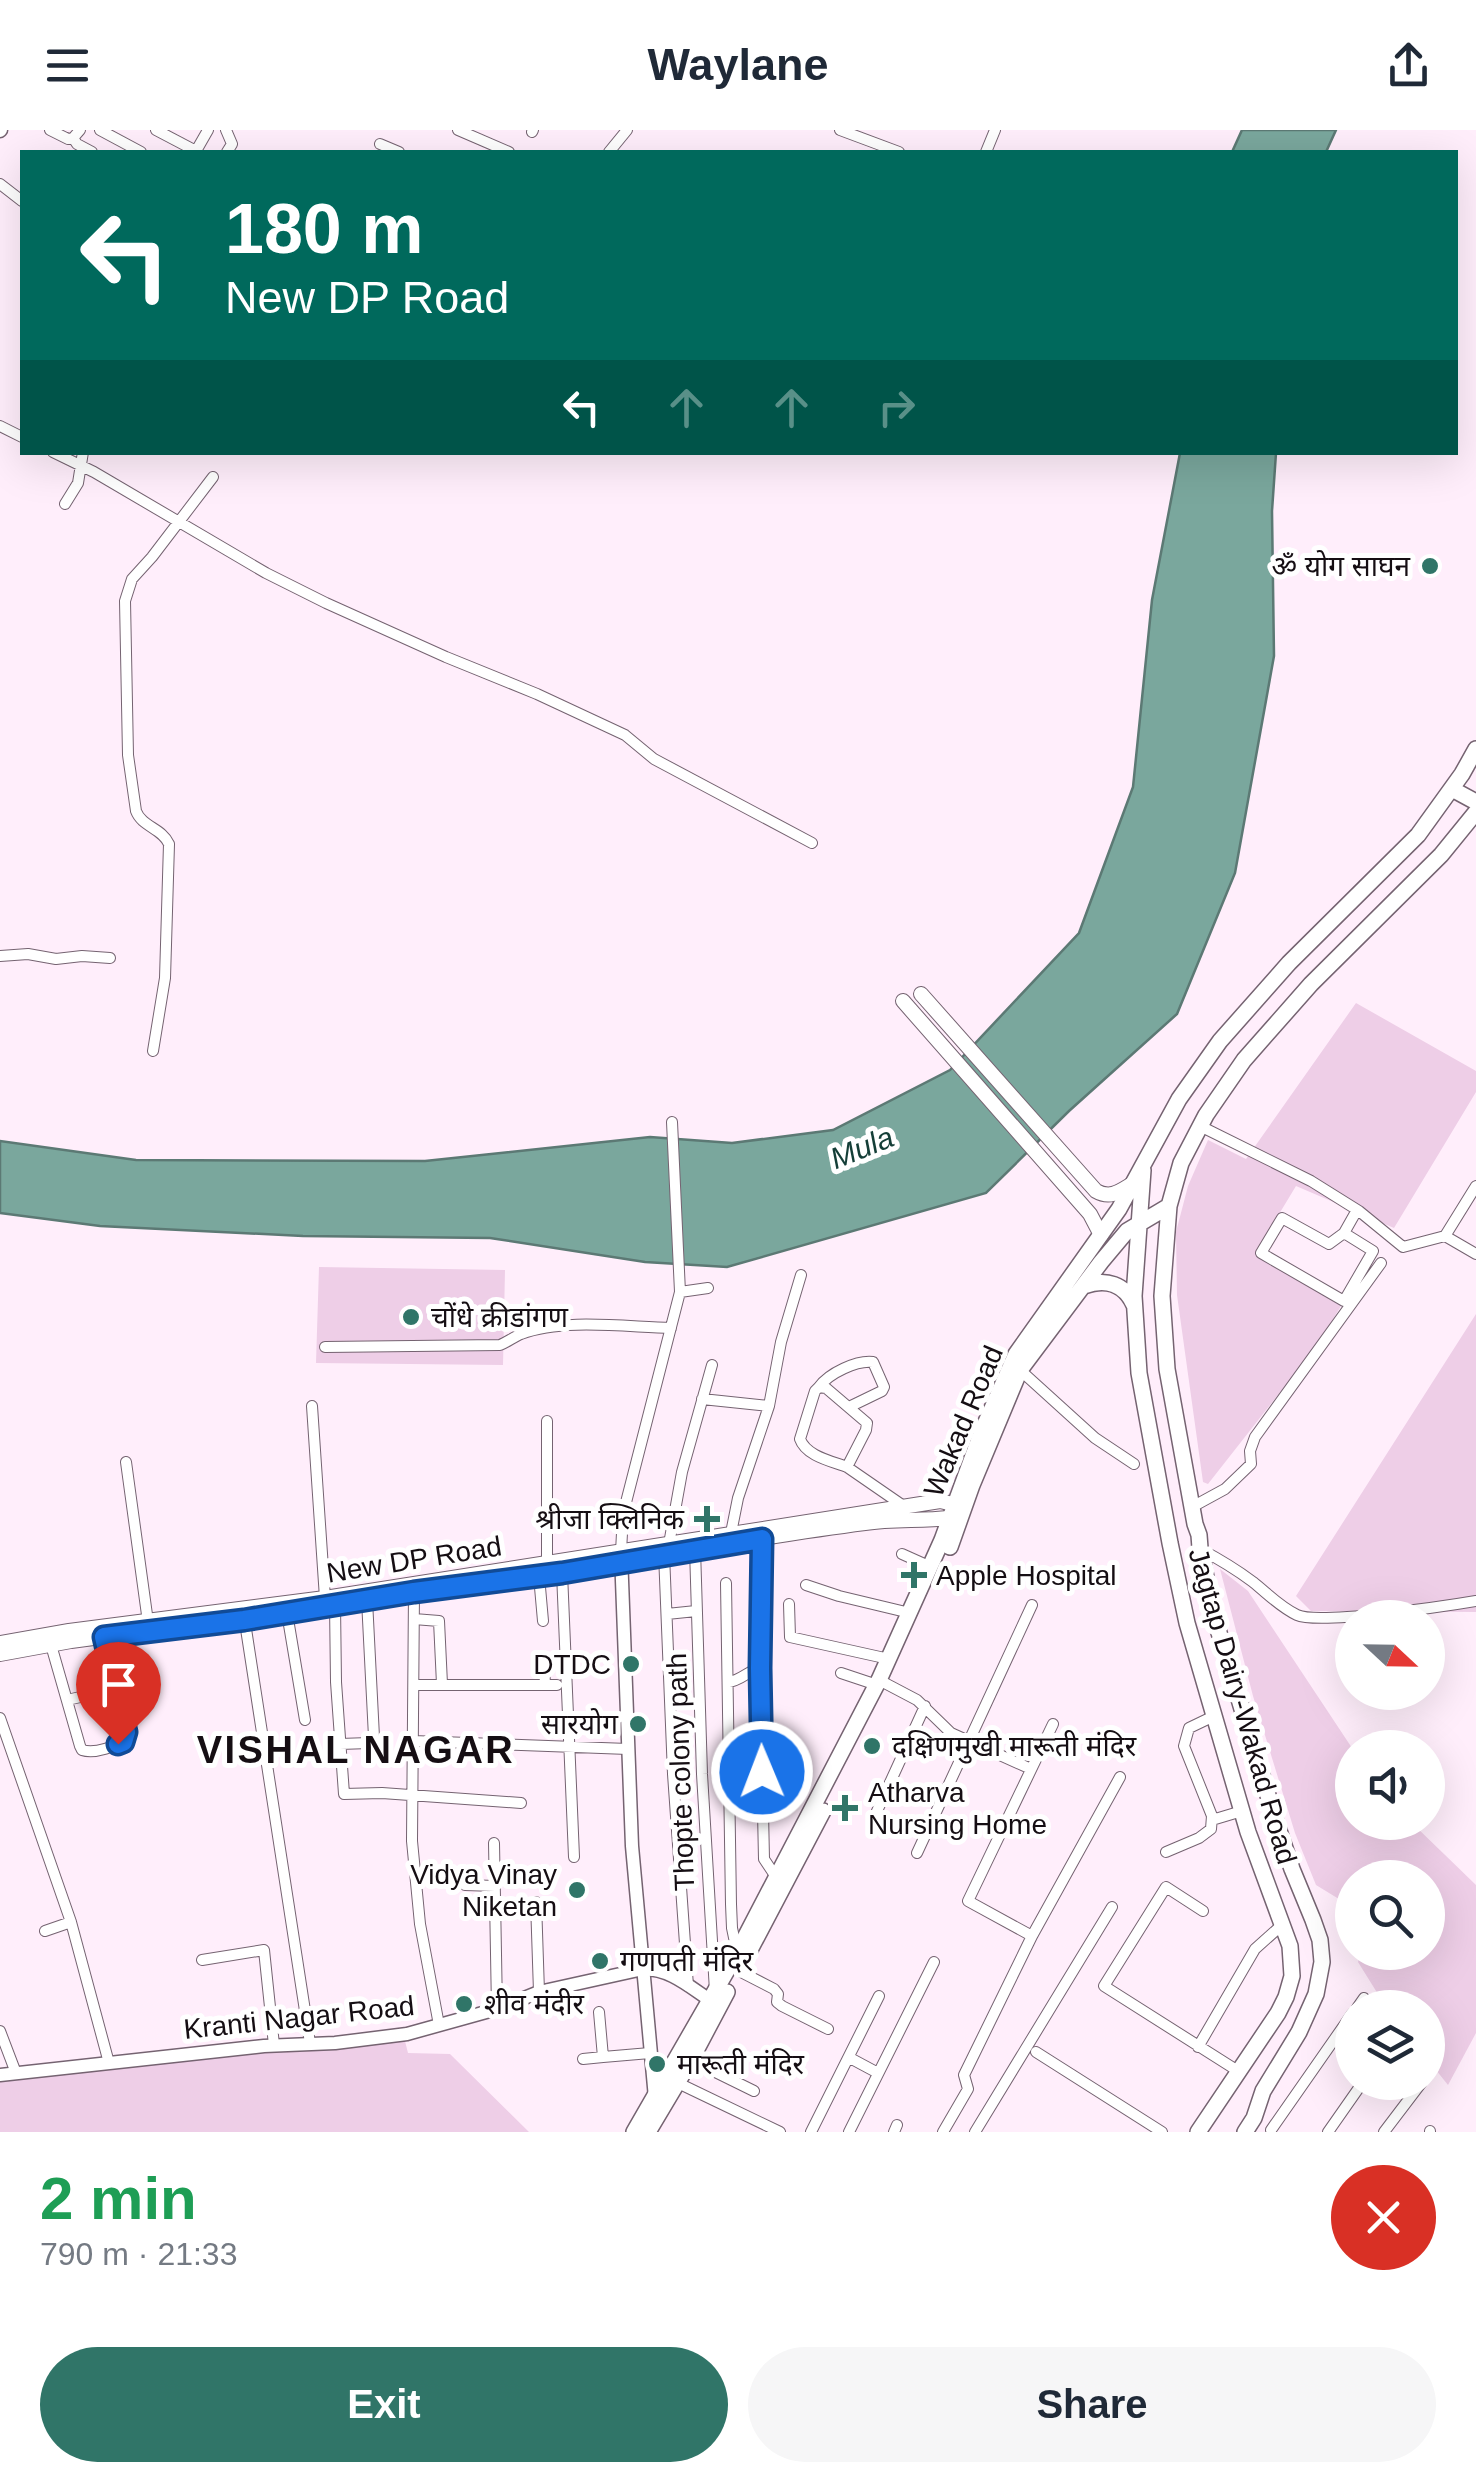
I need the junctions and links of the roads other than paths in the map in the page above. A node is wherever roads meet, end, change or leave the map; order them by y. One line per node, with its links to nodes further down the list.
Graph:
1 (50, 130): 8 (street)
2 (100, 130): 10 (street)
3 (156, 130): 4 (street)
4 (208, 130)
5 (458, 130): 12 (street)
6 (627, 130): 13 (street)
7 (840, 130): 14 (street)
8 (76, 134)
9 (380, 144): 11 (street)
10 (135, 150)
11 (394, 150)
12 (505, 150)
13 (611, 150)
14 (894, 150)
15 (0, 184): 16 (street)
16 (20, 200)
17 (59, 455): 19 (street)
18 (83, 455): 19 (street)
19 (81, 466): 21 (street); 22 (street)
20 (213, 477): 22 (street)
21 (65, 504)
22 (177, 522): 28 (street); 33 (street)
23 (1476, 748): 24 (main road, Wakad Road)
24 (1469, 777): 25 (main road, Wakad Road)
25 (1452, 789): 26 (main road); 36 (main road, Wakad Road)
26 (1476, 802)
27 (1476, 812): 35 (main road)
28 (812, 843)
29 (0, 956): 30 (street)
30 (110, 958)
31 (921, 994): 37 (main road)
32 (903, 1001): 44 (main road)
33 (152, 1051)
34 (672, 1122): 51 (street)
35 (1200, 1126): 39 (main road); 41 (street)
36 (1144, 1166): 37 (main road, Wakad Road); 40 (main road, Jagtap Dairy-Wakad Road)
37 (1134, 1183): 42 (main road, Wakad Road)
38 (1476, 1186): 45 (street)
39 (1170, 1198): 40 (main road, Wakad Road); 40 (main road); 66 (main road)
40 (1141, 1209): 42 (main road); 49 (main road, Wakad Road); 52 (main road, Jagtap Dairy-Wakad Road)
41 (1357, 1210): 43 (street); 45 (street)
42 (1112, 1219): 44 (main road, Wakad Road)
43 (1344, 1233): 43 (street)
44 (1101, 1235): 68 (main road, Wakad Road)
45 (1445, 1236): 46 (street)
46 (1476, 1254)
47 (1382, 1263): 66 (street)
48 (800, 1275): 60 (street)
49 (1084, 1286): 52 (main road); 56 (main road, Wakad Road)
50 (708, 1288): 51 (street)
51 (680, 1292): 53 (street)
52 (1134, 1306): 110 (main road, Jagtap Dairy-Wakad Road)
53 (671, 1328): 54 (street); 75 (street)
54 (325, 1348)
55 (712, 1365): 58 (street)
56 (1020, 1370): 64 (street); 68 (main road, Wakad Road)
57 (819, 1387): 61 (street); 61 (street); 65 (street)
58 (702, 1399): 60 (street); 72 (street)
59 (312, 1406): 83 (street)
60 (769, 1406): 69 (street)
61 (849, 1406): 65 (street)
62 (547, 1421): 77 (street)
63 (126, 1462): 94 (street)
64 (1134, 1464)
65 (847, 1468): 67 (street)
66 (1192, 1507): 71 (main road)
67 (906, 1508): 68 (main road, New DP Road); 69 (main road, New DP Road)
68 (956, 1512): 70 (main road, New DP Road); 76 (main road, Wakad Road); 104 (main road, Wakad Road)
69 (731, 1533): 72 (main road, New DP Road)
70 (762, 1539): 73 (main road, New DP Road); 101 (street)
71 (1200, 1548): 84 (street); 128 (main road)
72 (667, 1549): 73 (main road, New DP Road); 75 (main road, New DP Road); 89 (street)
73 (695, 1549): 87 (street, Thopte colony path)
74 (902, 1554): 76 (street)
75 (621, 1557): 77 (main road, New DP Road); 78 (main road, New DP Road); 118 (street)
76 (931, 1567): 90 (main road, Wakad Road)
77 (543, 1570): 78 (main road, New DP Road); 81 (main road, New DP Road); 83 (main road, New DP Road); 93 (street)
78 (562, 1573): 117 (street)
79 (726, 1583): 103 (street)
80 (806, 1585): 90 (street)
81 (414, 1592): 82 (main road, New DP Road); 92 (street)
82 (367, 1600): 83 (main road, New DP Road); 116 (street)
83 (330, 1601): 88 (main road, New DP Road); 91 (main road, New DP Road); 116 (street)
84 (1476, 1601)
85 (789, 1604): 99 (street)
86 (1032, 1605): 115 (street)
87 (696, 1611): 89 (street); 154 (street, Thopte colony path)
88 (287, 1613): 91 (main road, New DP Road); 112 (street)
89 (667, 1614): 151 (street)
90 (910, 1614): 99 (main road, Wakad Road)
91 (243, 1615): 94 (main road, New DP Road); 95 (main road, New DP Road); 162 (street)
92 (414, 1619): 105 (street); 106 (street)
93 (543, 1621)
94 (148, 1622): 96 (main road, New DP Road)
95 (104, 1637): 97 (main road, New DP Road); 107 (street)
96 (0, 1643)
97 (51, 1645): 98 (main road, New DP Road); 108 (street)
98 (0, 1654)
99 (889, 1659): 104 (main road, Wakad Road)
100 (544, 1662): 105 (street)
101 (760, 1668): 103 (street); 123 (street)
102 (841, 1674): 104 (street)
103 (728, 1682): 146 (street)
104 (881, 1683): 109 (street); 134 (main road, Wakad Road); 150 (main road, Wakad Road)
105 (442, 1684): 106 (street)
106 (414, 1685): 114 (street)
107 (116, 1689): 108 (street); 108 (street)
108 (67, 1700)
109 (924, 1706): 115 (street); 127 (street)
110 (1214, 1716): 125 (main road, Jagtap Dairy-Wakad Road); 126 (street)
111 (0, 1718): 140 (street)
112 (305, 1720)
113 (1052, 1724): 119 (street)
114 (413, 1742): 117 (street); 121 (street)
115 (969, 1742): 119 (street); 132 (street)
116 (340, 1744): 121 (street)
117 (570, 1747): 118 (street); 133 (street)
118 (628, 1749): 149 (street)
119 (1032, 1769): 143 (street)
120 (1120, 1777): 143 (street)
121 (412, 1795): 124 (street); 157 (street)
122 (741, 1800): 123 (street)
123 (763, 1802): 134 (street)
124 (520, 1803)
125 (1242, 1811): 126 (street); 129 (main road, Jagtap Dairy-Wakad Road)
126 (1212, 1820): 131 (street)
127 (872, 1822)
128 (1276, 1822): 129 (main road); 178 (main road)
129 (1248, 1832): 141 (main road, Jagtap Dairy-Wakad Road)
130 (494, 1843): 136 (street)
131 (1166, 1852)
132 (917, 1853)
133 (574, 1856)
134 (776, 1877): 146 (main road, Wakad Road)
135 (465, 1885): 136 (street)
136 (495, 1886): 155 (street)
137 (536, 1902): 152 (street)
138 (1112, 1907): 190 (street)
139 (1203, 1911): 164 (street)
140 (71, 1922): 142 (street); 171 (street)
141 (1283, 1924): 160 (main road, Jagtap Dairy-Wakad Road); 164 (street)
142 (45, 1931)
143 (1032, 1936): 189 (street)
144 (280, 1947): 145 (street)
145 (264, 1950): 147 (street); 163 (street)
146 (737, 1953): 154 (main road, Wakad Road)
147 (202, 1960)
148 (934, 1962): 174 (street)
149 (643, 1969): 151 (street); 152 (street, Kranti Nagar Road); 166 (street)
150 (739, 1971): 154 (main road, Wakad Road); 158 (street)
151 (688, 1986): 154 (street)
152 (538, 1992): 155 (street, Kranti Nagar Road)
153 (879, 1996): 168 (street)
154 (715, 1999): 170 (main road, Wakad Road); 181 (main road, Wakad Road)
155 (498, 2009): 157 (street, Kranti Nagar Road)
156 (600, 2012): 167 (street)
157 (439, 2025): 162 (street, Kranti Nagar Road)
158 (828, 2029)
159 (0, 2030): 173 (street)
160 (1266, 2032): 172 (main road, Jagtap Dairy-Wakad Road); 193 (main road)
161 (1335, 2039): 183 (street)
162 (310, 2043): 163 (street, Kranti Nagar Road)
163 (274, 2045): 171 (street, Kranti Nagar Road)
164 (1198, 2047): 172 (street)
165 (1036, 2052): 191 (street)
166 (650, 2053): 167 (street); 181 (street)
167 (603, 2057): 169 (street)
168 (850, 2058): 174 (street); 187 (street)
169 (583, 2059)
170 (691, 2060): 176 (main road, Wakad Road); 177 (street)
171 (109, 2063): 173 (street, Kranti Nagar Road)
172 (1238, 2071): 192 (main road, Jagtap Dairy-Wakad Road)
173 (16, 2073): 175 (street, Kranti Nagar Road)
174 (878, 2074): 188 (street)
175 (0, 2075)
176 (678, 2083): 181 (main road, Wakad Road); 186 (street)
177 (754, 2091)
178 (1263, 2091): 182 (main road); 194 (main road)
179 (1350, 2100): 195 (street)
180 (1408, 2100): 196 (street)
181 (659, 2103): 184 (main road, Wakad Road); 185 (main road, Wakad Road)
182 (1250, 2125): 183 (street)
183 (1273, 2131)
184 (634, 2132)
185 (648, 2132)
186 (780, 2132)
187 (811, 2132)
188 (848, 2132)
189 (944, 2132)
190 (975, 2132)
191 (1162, 2132)
192 (1198, 2132)
193 (1209, 2132)
194 (1235, 2132)
195 (1328, 2132)
196 (1384, 2132)

